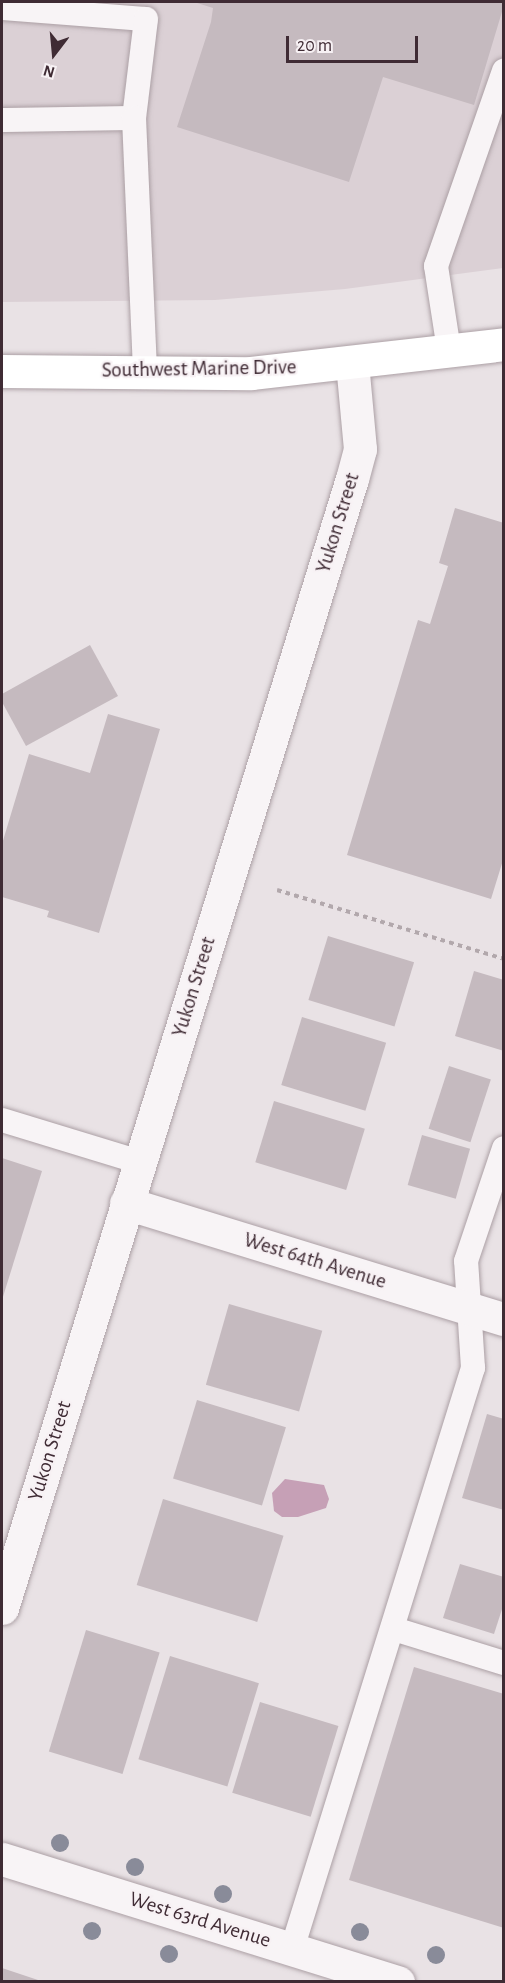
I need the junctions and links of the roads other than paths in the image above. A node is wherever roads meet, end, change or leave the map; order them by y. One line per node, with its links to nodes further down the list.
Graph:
1 (2, 8): 3 (lane)
2 (504, 71): 6 (lane)
3 (134, 118): 4 (lane); 9 (lane)
4 (2, 120)
5 (504, 344): 6 (main road, Southwest Marine Drive)
6 (449, 350): 7 (main road, Southwest Marine Drive)
7 (352, 362): 9 (main road, Southwest Marine Drive); 12 (street, Yukon Street)
8 (2, 370): 9 (main road, Southwest Marine Drive)
9 (145, 373)
10 (2, 1120): 12 (lane)
11 (504, 1148): 14 (lane)
12 (139, 1162): 13 (street, Yukon Street)
13 (126, 1203): 14 (street, West 64th Avenue); 16 (street, Yukon Street)
14 (469, 1308): 15 (street, West 64th Avenue); 17 (lane)
15 (504, 1319)
16 (2, 1608)
17 (394, 1629): 18 (lane); 20 (lane)
18 (504, 1663)
19 (2, 1859): 20 (street, West 63rd Avenue)
20 (292, 1949): 21 (street, West 63rd Avenue)
21 (398, 1982)

